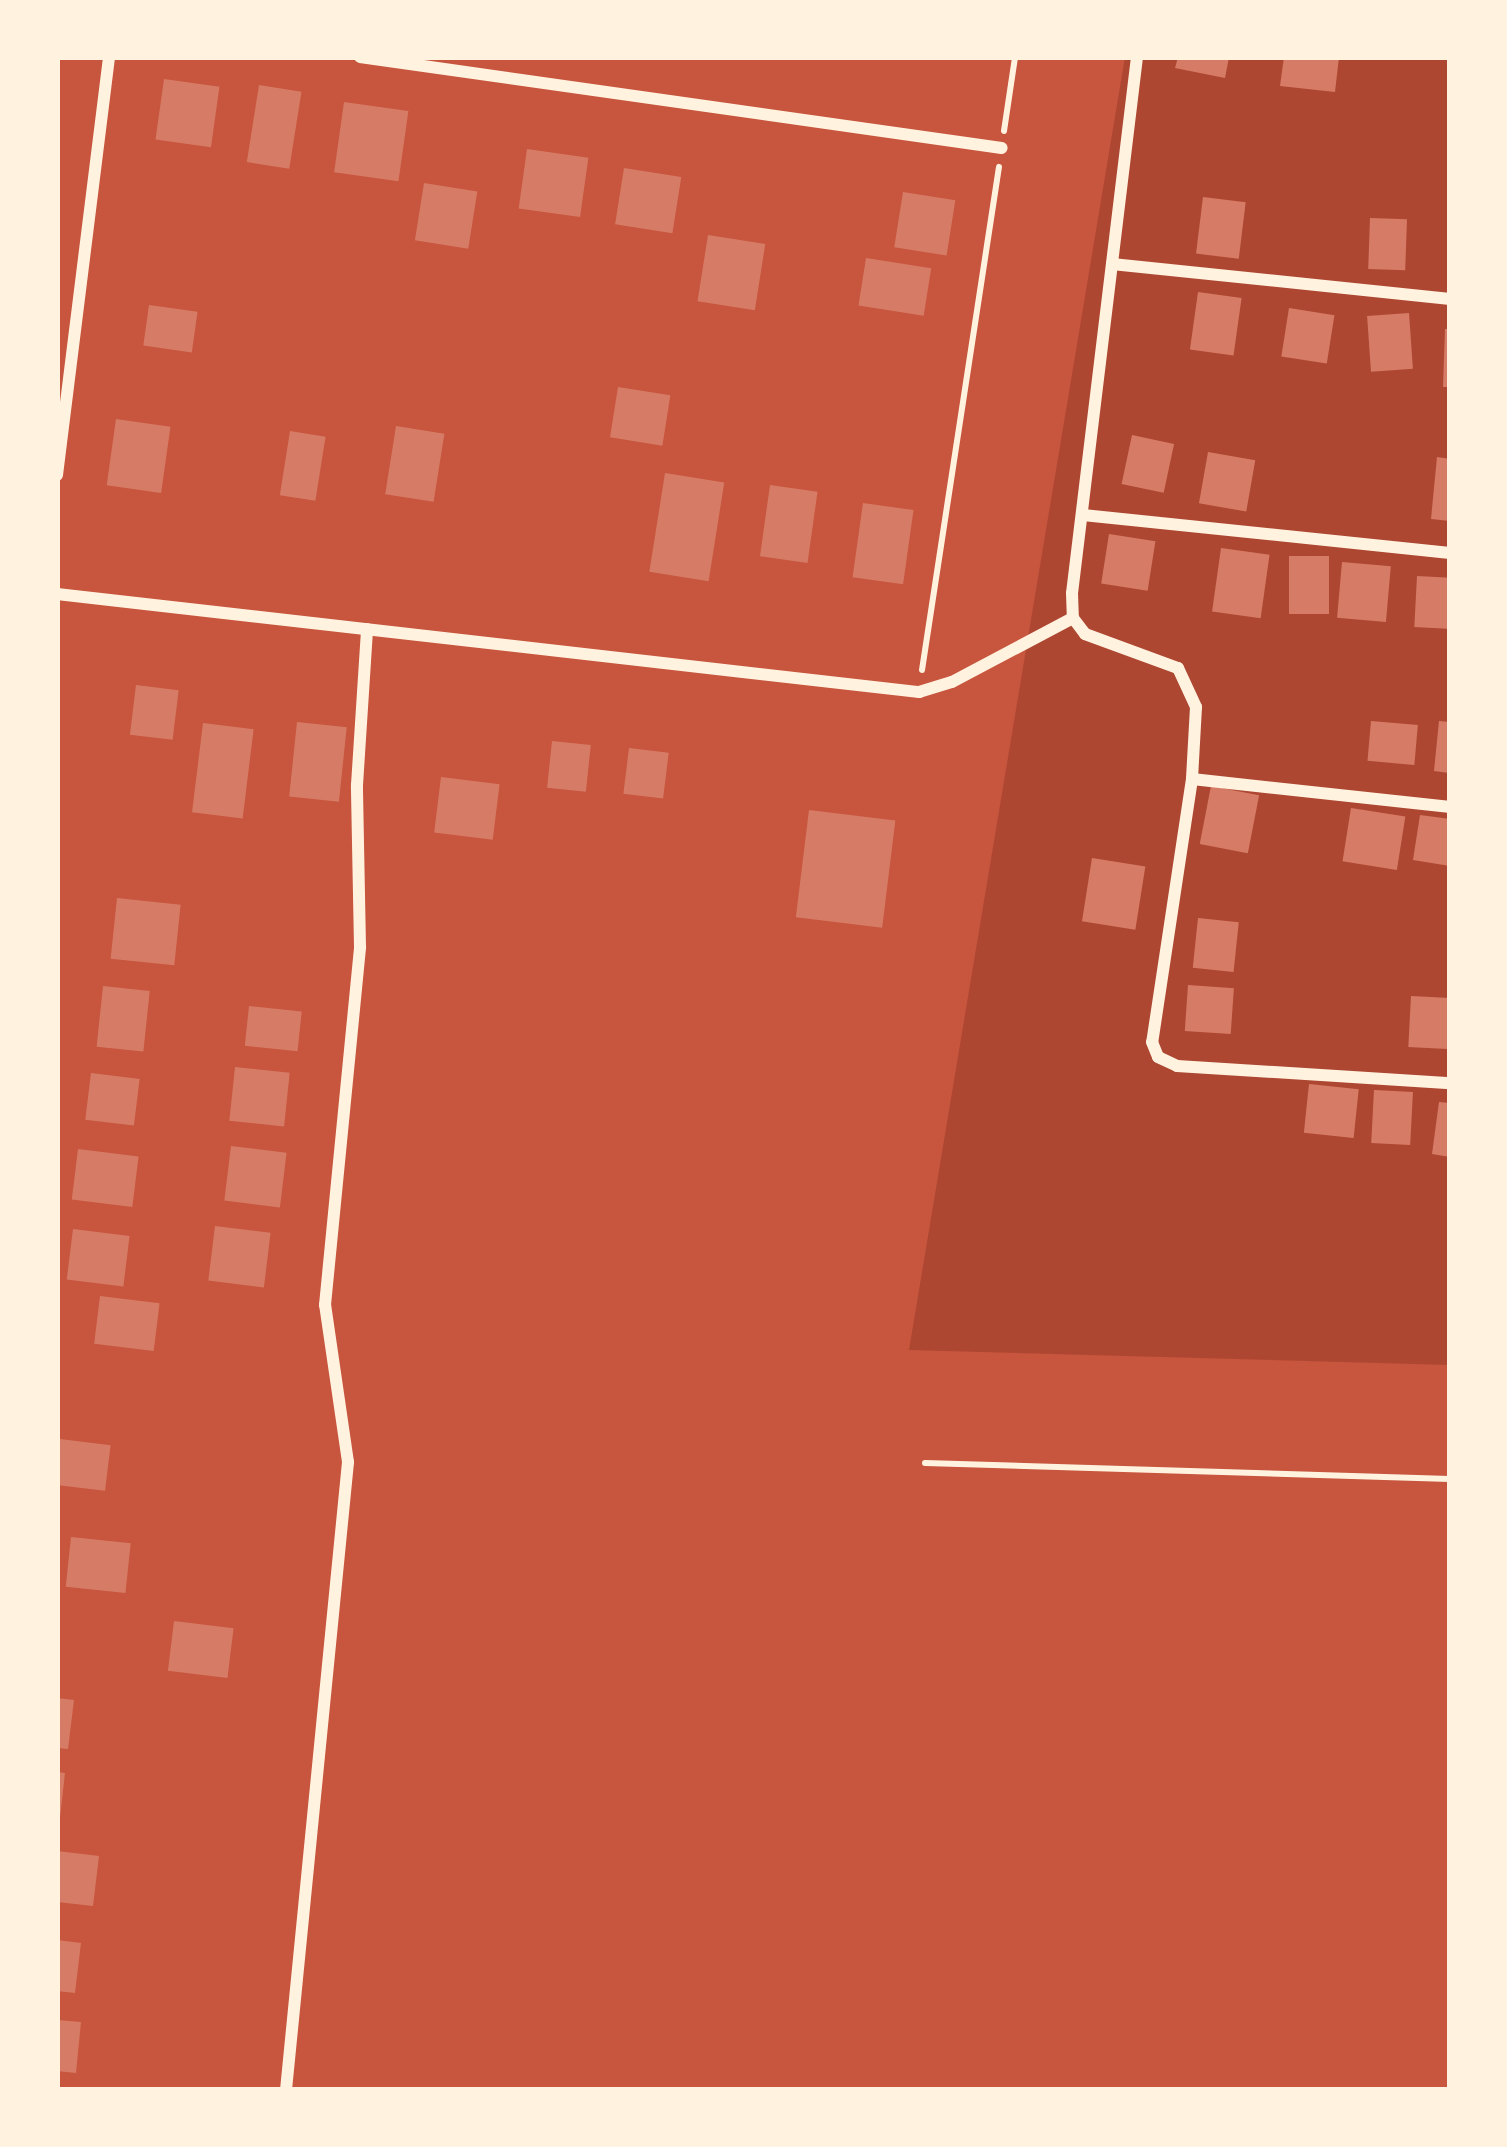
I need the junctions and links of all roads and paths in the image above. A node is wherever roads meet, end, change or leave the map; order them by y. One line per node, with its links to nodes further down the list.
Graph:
1 (109, 57): 8 (street)
2 (360, 57): 5 (street)
3 (1015, 57): 5 (path)
4 (1137, 57): 6 (street)
5 (1002, 148): 14 (path)
6 (1112, 264): 7 (street); 9 (street)
7 (1450, 299)
8 (57, 475)
9 (1083, 514): 10 (street); 12 (street)
10 (1450, 553)
11 (57, 594): 13 (street)
12 (1072, 618): 14 (street); 15 (street)
13 (367, 629): 14 (street); 20 (street)
14 (919, 692)
15 (1192, 778): 16 (street); 17 (street)
16 (1450, 807)
17 (1450, 1083)
18 (925, 1463): 19 (path)
19 (1450, 1479)
20 (286, 2090)

